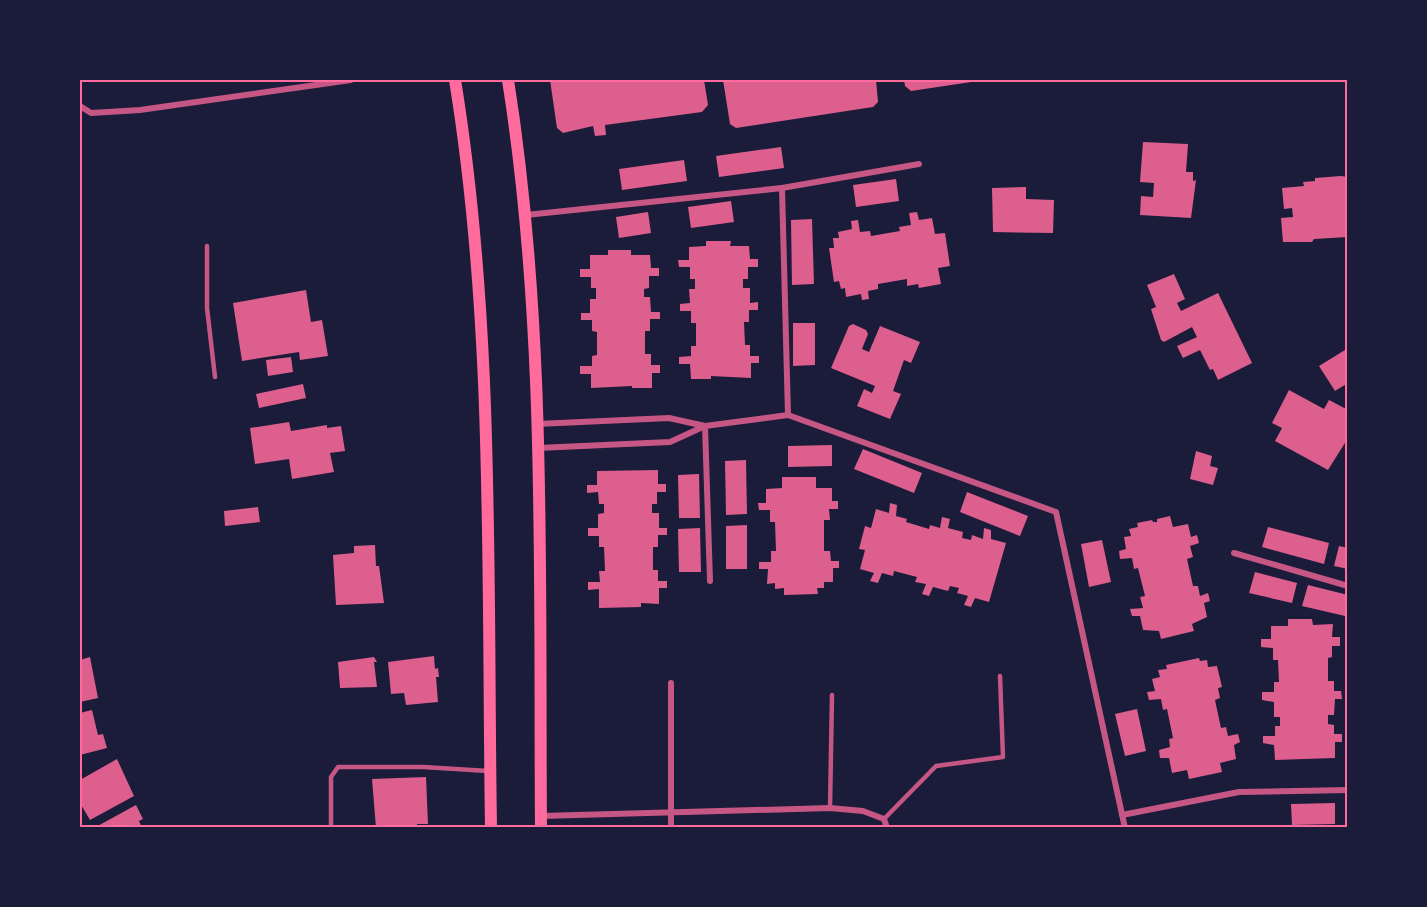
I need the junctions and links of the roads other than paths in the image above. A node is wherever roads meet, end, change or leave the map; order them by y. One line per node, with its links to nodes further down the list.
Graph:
1 (351, 80): 4 (street)
2 (455, 80): 20 (main road)
3 (508, 80): 7 (main road)
4 (80, 106)
5 (919, 164): 6 (street)
6 (782, 188): 7 (street); 10 (street)
7 (526, 215): 11 (main road)
8 (207, 246): 9 (lane)
9 (215, 377)
10 (788, 415): 12 (street); 24 (street)
11 (537, 424): 12 (street); 13 (main road)
12 (705, 426): 13 (street); 15 (street)
13 (538, 448): 26 (main road)
14 (1234, 553): 16 (street)
15 (710, 581)
16 (1347, 586)
17 (1000, 676): 25 (lane)
18 (671, 683): 23 (street)
19 (832, 695): 22 (lane)
20 (490, 771): 27 (lane); 28 (main road)
21 (1347, 790): 24 (street)
22 (830, 808): 23 (street); 25 (street)
23 (671, 815): 26 (street); 29 (street)
24 (1122, 815): 31 (street)
25 (884, 819): 30 (street)
26 (541, 822)
27 (331, 828)
28 (491, 828)
29 (671, 828)
30 (887, 828)
31 (1125, 828)

